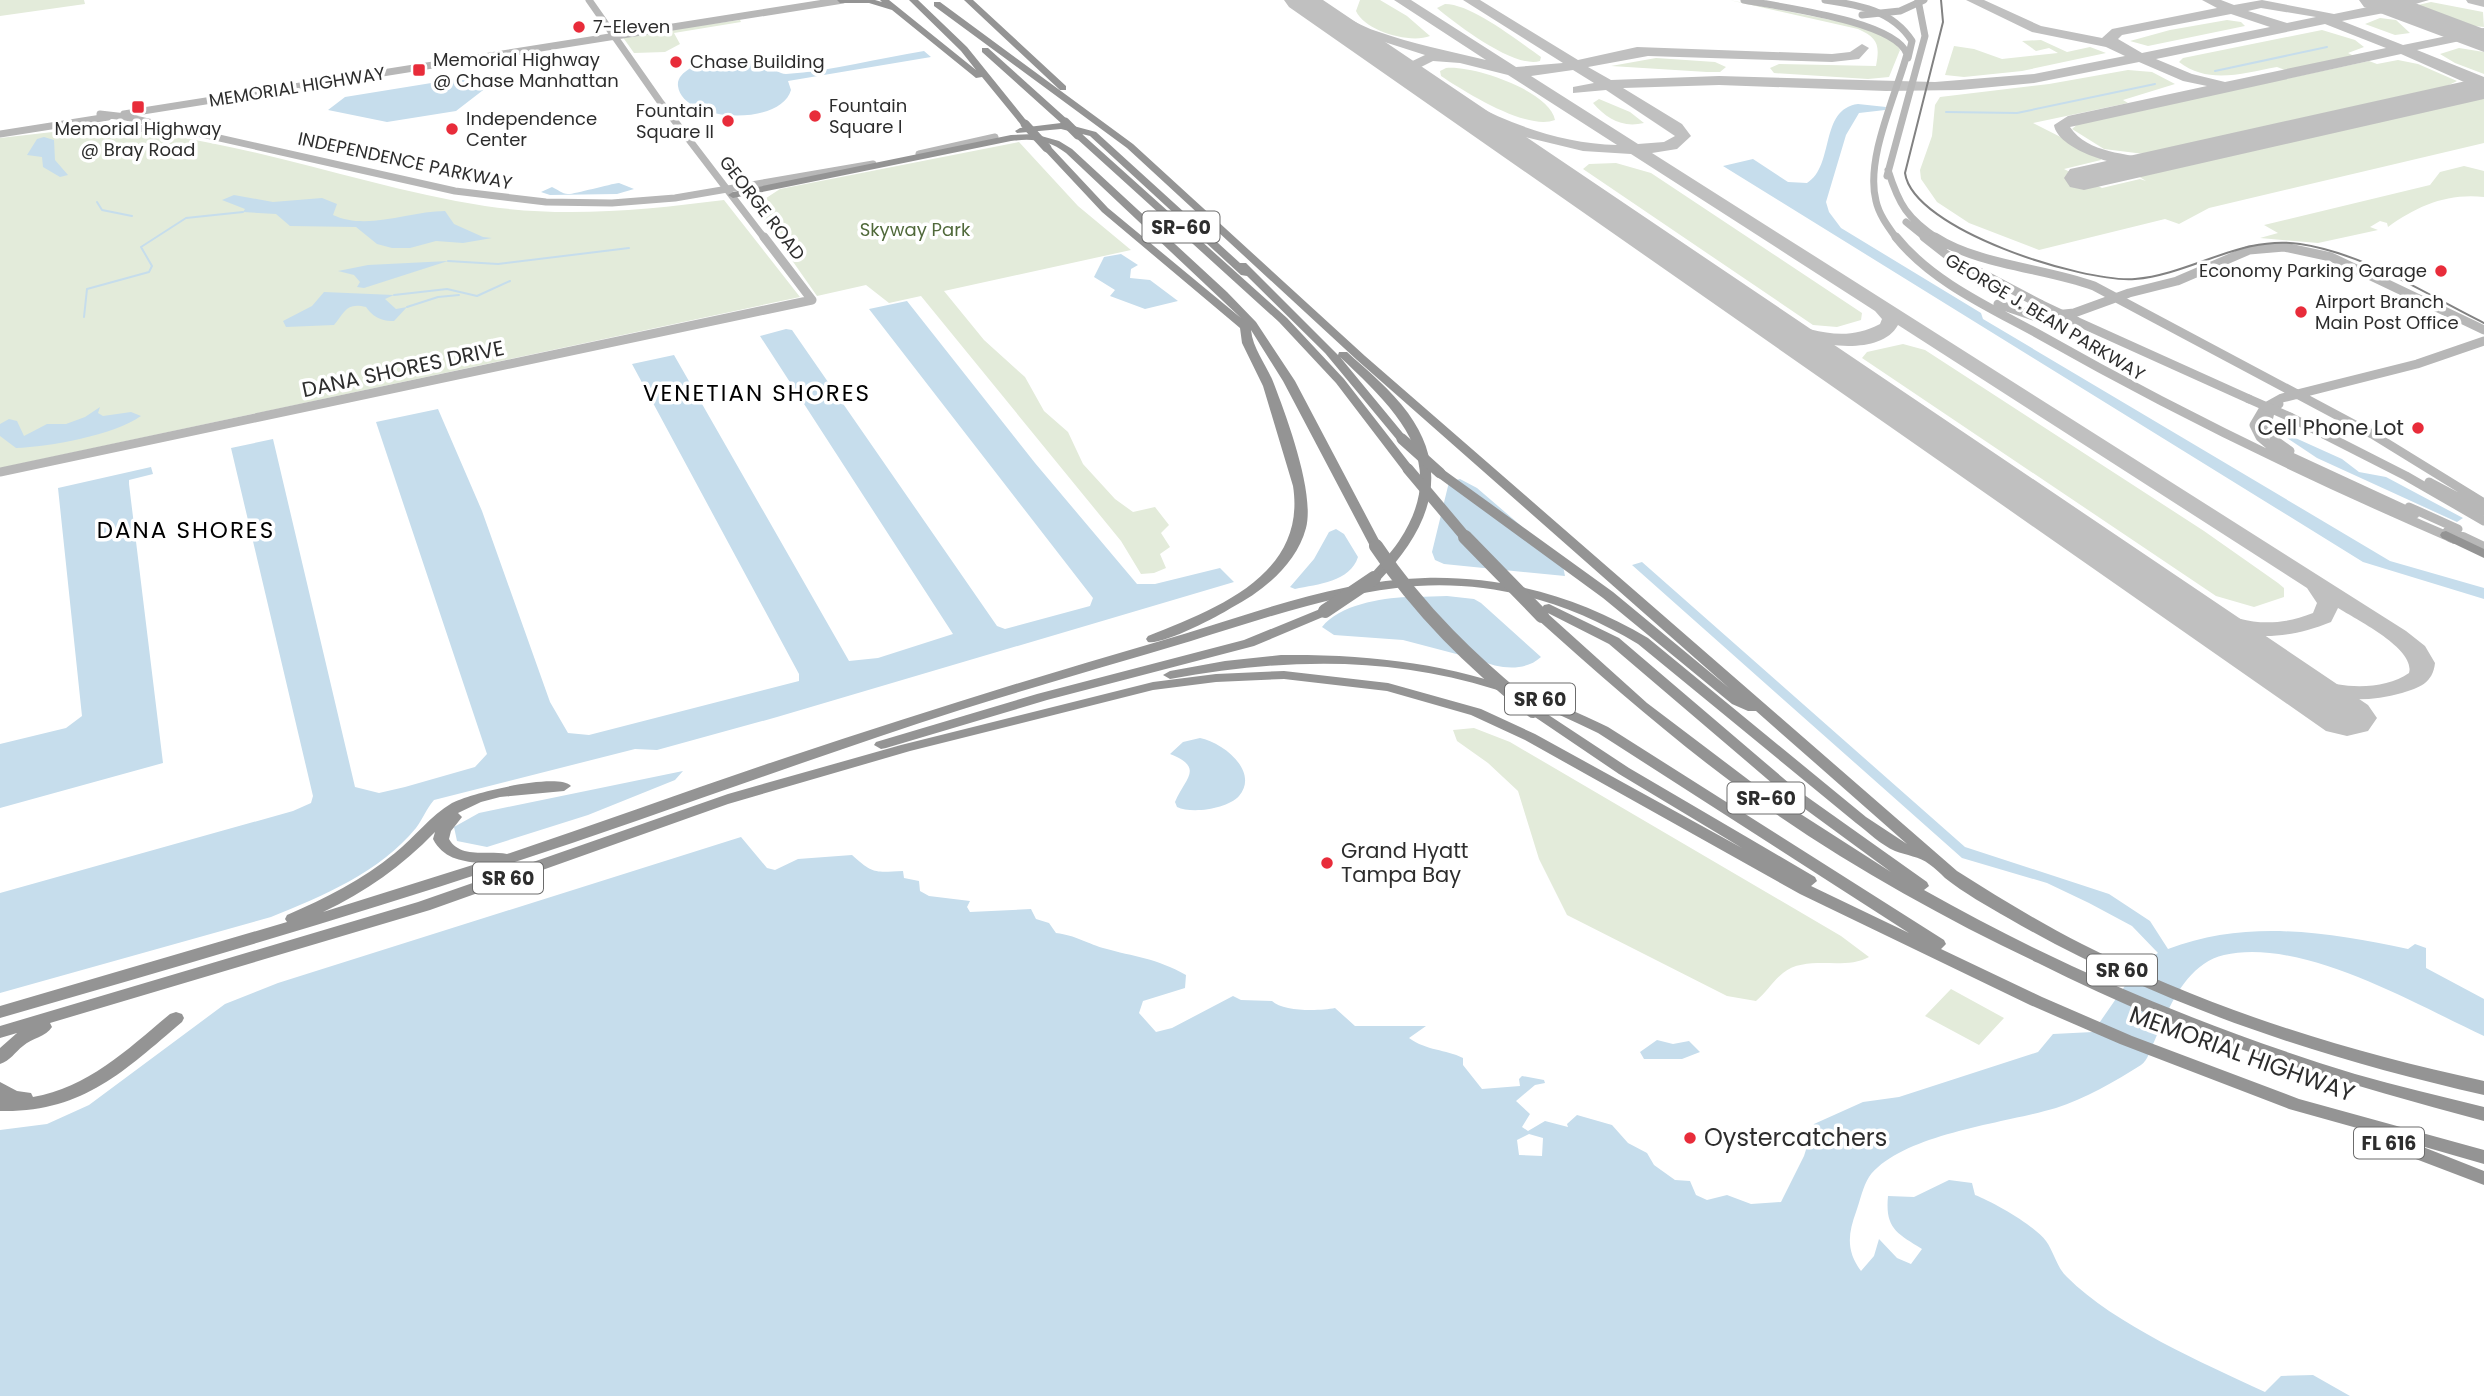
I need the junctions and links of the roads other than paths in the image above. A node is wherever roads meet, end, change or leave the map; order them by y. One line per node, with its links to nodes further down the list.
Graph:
1 (589, 0): 15 (street, GEORGE ROAD)
2 (821, 0): 15 (street, MEMORIAL HIGHWAY)
3 (842, 0): 13 (highway); 15 (street, MEMORIAL HIGHWAY)
4 (884, 0): 13 (highway)
5 (913, 0): 18 (highway)
6 (968, 0): 21 (highway)
7 (1745, 0): 17 (street)
8 (1757, 0): 11 (street, bridge)
9 (1825, 0): 17 (street)
10 (1918, 0): 16 (street, GEORGE J. BEAN PARKWAY)
11 (1924, 0)
12 (935, 2): 21 (highway); 38 (highway, SR-60 / SR-60, bridge)
13 (895, 9): 18 (highway)
14 (1903, 20): 16 (street)
15 (613, 35): 19 (street, MEMORIAL HIGHWAY); 30 (street, GEORGE ROAD)
16 (1921, 52): 28 (street, GEORGE J. BEAN PARKWAY)
17 (1905, 63): 29 (street)
18 (992, 84): 39 (highway, SR-60 / SR-60, bridge)
19 (222, 97): 20 (street, MEMORIAL HIGHWAY); 22 (street, MEMORIAL HIGHWAY)
20 (191, 104): 22 (street, MEMORIAL HIGHWAY); 24 (street)
21 (1080, 107): 33 (highway)
22 (114, 114): 23 (street, MEMORIAL HIGHWAY); 24 (street, INDEPENDENCE PARKWAY)
23 (97, 117): 25 (street, MEMORIAL HIGHWAY); 26 (street, MEMORIAL HIGHWAY)
24 (167, 127): 30 (street, INDEPENDENCE PARKWAY)
25 (16, 131): 26 (street, MEMORIAL HIGHWAY); 30 (street, INDEPENDENCE PARKWAY)
26 (0, 132)
27 (995, 136): 30 (street, INDEPENDENCE PARKWAY); 31 (highway)
28 (1888, 170): 34 (street); 47 (street, GEORGE J. BEAN PARKWAY, bridge)
29 (1873, 192): 37 (street); 45 (street, GEORGE J. BEAN PARKWAY)
30 (731, 193): 36 (street, GEORGE ROAD); 44 (highway)
31 (1209, 237): 38 (highway); 57 (highway, bridge)
32 (2185, 278): 34 (street); 35 (street); 40 (street)
33 (1276, 280): 55 (highway); 57 (highway)
34 (2094, 286): 35 (street)
35 (2118, 298): 37 (street); 46 (street)
36 (812, 300): 48 (street, DANA SHORES DRIVE)
37 (2036, 317): 45 (street)
38 (1283, 320): 63 (highway, SR-60 / SR-60, bridge)
39 (1245, 328): 44 (highway, SR-60 / SR-60); 56 (highway)
40 (2484, 330)
41 (2484, 341): 43 (street)
42 (2484, 347): 43 (street)
43 (2454, 352): 46 (street)
44 (1277, 362): 62 (highway, SR-60 / SR-60, bridge)
45 (2127, 385): 52 (street, GEORGE J. BEAN PARKWAY)
46 (2301, 395): 49 (street); 53 (street); 54 (street)
47 (2290, 417): 50 (street); 51 (street, GEORGE J. BEAN PARKWAY)
48 (0, 472)
49 (2484, 503)
50 (2484, 511)
51 (2484, 522)
52 (2446, 535): 54 (highway)
53 (2484, 541)
54 (2484, 551)
55 (1374, 583): 56 (highway, SR 60); 58 (highway, bridge); 61 (highway, SR 60); 63 (highway)
56 (1075, 670): 60 (highway, SR 60)
57 (1764, 713): 61 (highway)
58 (970, 726): 59 (highway, SR 60); 59 (highway); 62 (highway, SR 60); 66 (highway, SR 60)
59 (725, 800): 65 (highway, SR 60)
60 (527, 855): 64 (highway, SR 60); 64 (highway)
61 (1928, 857): 71 (highway, MEMORIAL HIGHWAY / SR 60)
62 (1915, 941): 66 (highway, MEMORIAL HIGHWAY / SR 60)
63 (2014, 946): 74 (highway, MEMORIAL HIGHWAY / SR-60)
64 (209, 951): 67 (highway, SR 60)
65 (128, 994): 68 (highway, SR 60); 69 (highway)
66 (2036, 1001): 73 (highway, MEMORIAL HIGHWAY / SR 60)
67 (0, 1012)
68 (0, 1032)
69 (0, 1058)
70 (0, 1089): 72 (highway)
71 (2484, 1089)
72 (0, 1104)
73 (2295, 1104): 75 (highway, MEMORIAL HIGHWAY / SR 60); 76 (highway, FL 616)
74 (2484, 1114)
75 (2484, 1157)
76 (2484, 1178)

